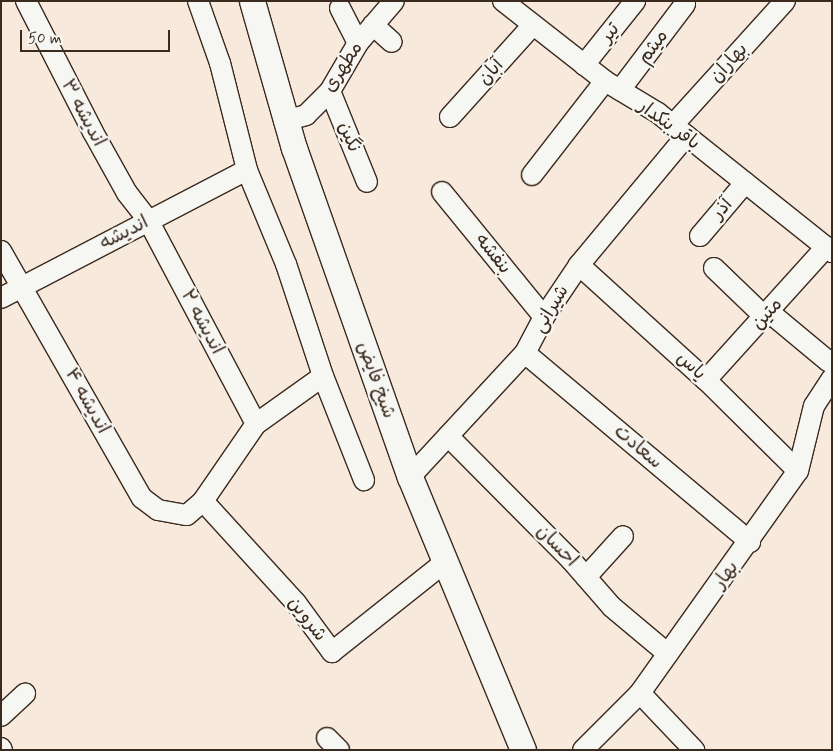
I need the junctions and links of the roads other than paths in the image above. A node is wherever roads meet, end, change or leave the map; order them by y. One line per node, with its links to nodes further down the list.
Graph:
1 (26, 1): 25 (street, اندیشه ۳)
2 (198, 1): 20 (street)
3 (252, 1): 18 (street, شیخ فایض)
4 (394, 1): 10 (street, مطهری)
5 (503, 1): 11 (street, باقر بنکدار)
6 (635, 1): 14 (street, تیر)
7 (785, 1): 19 (street, بهاران)
8 (685, 4): 15 (street, میثم)
9 (340, 8): 13 (street)
10 (374, 25): 12 (street); 13 (street, مطهری)
11 (532, 26): 14 (street, باقر بنکدار); 17 (street, آبان)
12 (392, 42)
13 (358, 43): 16 (street, مطهری)
14 (584, 65): 15 (street, باقر بنکدار)
15 (613, 86): 19 (street, باقر بنکدار); 21 (street, میثم)
16 (330, 91): 18 (street, مطهری); 22 (street, نگین)
17 (450, 117)
18 (284, 121): 42 (street, شیخ فایض)
19 (679, 130): 23 (street, باقر بنکدار); 29 (street, شیرانی)
20 (247, 170): 25 (street, اندیشه); 37 (street)
21 (532, 175)
22 (367, 182)
23 (745, 183): 26 (street, آذر); 27 (street, باقر بنکدار)
24 (442, 192): 34 (street, بنفشه)
25 (148, 220): 31 (street, اندیشه); 39 (street, اندیشه ۲)
26 (700, 236)
27 (829, 250): 33 (street, متین)
28 (1, 251): 31 (street, اندیشه ۴)
29 (579, 265): 34 (street, شیرانی); 38 (street, یاس)
30 (714, 268): 33 (street)
31 (22, 286): 32 (street, اندیشه); 44 (street, اندیشه ۴)
32 (1, 298)
33 (767, 314): 36 (street); 38 (street, متین)
34 (544, 317): 35 (street, شیرانی)
35 (526, 353): 40 (street, شیرانی); 46 (street, سعادت)
36 (830, 370): 41 (street, بهار)
37 (323, 376): 39 (street); 43 (street)
38 (706, 380): 41 (street, یاس)
39 (256, 424): 44 (street)
40 (448, 436): 42 (street, شیرانی); 48 (street, احسان)
41 (798, 471): 46 (street, بهار)
42 (410, 477): 47 (street, شیخ فایض)
43 (364, 480)
44 (203, 501): 47 (street, شروین)
45 (623, 536): 48 (street)
46 (750, 542): 49 (street, بهار)
47 (445, 562): 53 (street, شیخ فایض)
48 (586, 577): 49 (street, احسان)
49 (668, 654): 50 (street, بهار)
50 (640, 693): 54 (street, بهار); 55 (street)
51 (25, 694): 52 (street)
52 (1, 716)
53 (523, 750)
54 (583, 750)
55 (694, 750)

